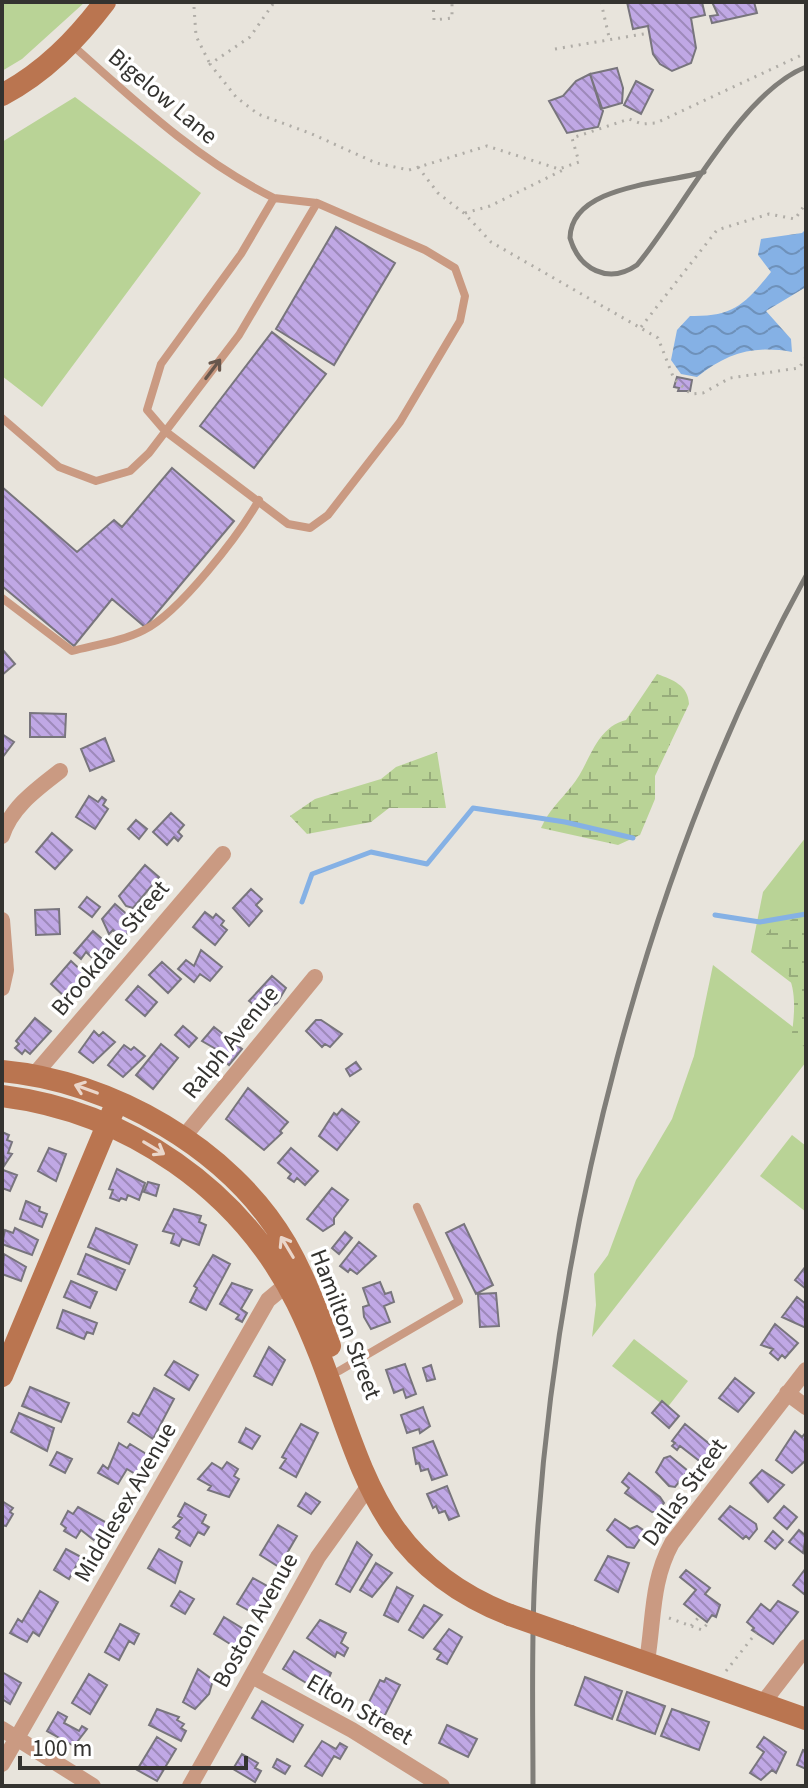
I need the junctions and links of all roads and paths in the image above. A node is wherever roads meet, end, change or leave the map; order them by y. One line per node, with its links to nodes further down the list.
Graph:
1 (105, 2): 9 (main road)
2 (433, 2): 5 (path)
3 (601, 2): 8 (path)
4 (274, 3): 12 (path)
5 (452, 3)
6 (194, 7): 12 (path)
7 (649, 33): 8 (path)
8 (609, 39): 10 (path)
9 (70, 44): 13 (main road); 16 (lane, Bigelow Lane)
10 (555, 49)
11 (806, 53): 15 (path)
12 (210, 64): 14 (path)
13 (2, 95)
14 (418, 167): 15 (path); 19 (path)
15 (566, 169): 19 (path)
16 (274, 198): 17 (lane, Bigelow Lane); 23 (lane)
17 (317, 203): 23 (lane, one-way to 17); 24 (lane, Bigelow Lane)
18 (806, 203): 20 (path)
19 (465, 214): 20 (path)
20 (641, 327): 21 (path)
21 (806, 357)
22 (2, 418): 23 (lane)
23 (165, 431): 24 (lane)
24 (259, 500): 25 (lane)
25 (2, 598)
26 (60, 771): 27 (street)
27 (2, 836)
28 (223, 854): 33 (street, Brookdale Street)
29 (2, 920): 31 (street)
30 (315, 977): 37 (street, Ralph Avenue)
31 (2, 988)
32 (2, 1071): 33 (main road, Hamilton Street)
33 (35, 1074): 35 (main road, Hamilton Street, one-way to 33)
34 (2, 1096): 36 (main road, Hamilton Street)
35 (118, 1101): 36 (main road); 37 (main road, Hamilton Street)
36 (108, 1124): 39 (main road, Hamilton Street, one-way to 39); 42 (main road)
37 (182, 1139): 39 (main road, Hamilton Street, one-way to 37)
38 (417, 1207): 41 (lane)
39 (294, 1279): 41 (main road, Hamilton Street); 45 (main road, Hamilton Street); 58 (street, Middlesex Avenue)
40 (806, 1370): 43 (street, Dallas Street)
41 (339, 1371): 45 (main road, Hamilton Street)
42 (2, 1376)
43 (787, 1393): 44 (street); 52 (street, Dallas Street)
44 (806, 1407)
45 (370, 1480): 52 (main road, Hamilton Street, bridge); 54 (street, Boston Avenue)
46 (699, 1617): 49 (path)
47 (669, 1618): 49 (path)
48 (708, 1623): 49 (path)
49 (691, 1626)
50 (756, 1633): 53 (path)
51 (806, 1647): 55 (street)
52 (647, 1661): 55 (main road, Hamilton Street)
53 (725, 1672)
54 (252, 1676): 61 (street, Boston Avenue); 62 (street, Elton Street)
55 (762, 1704): 56 (main road, Hamilton Street)
56 (806, 1719)
57 (2, 1729): 58 (street)
58 (17, 1739): 59 (street, Middlesex Avenue); 60 (street)
59 (2, 1764)
60 (93, 1786)
61 (190, 1786)
62 (442, 1786)

